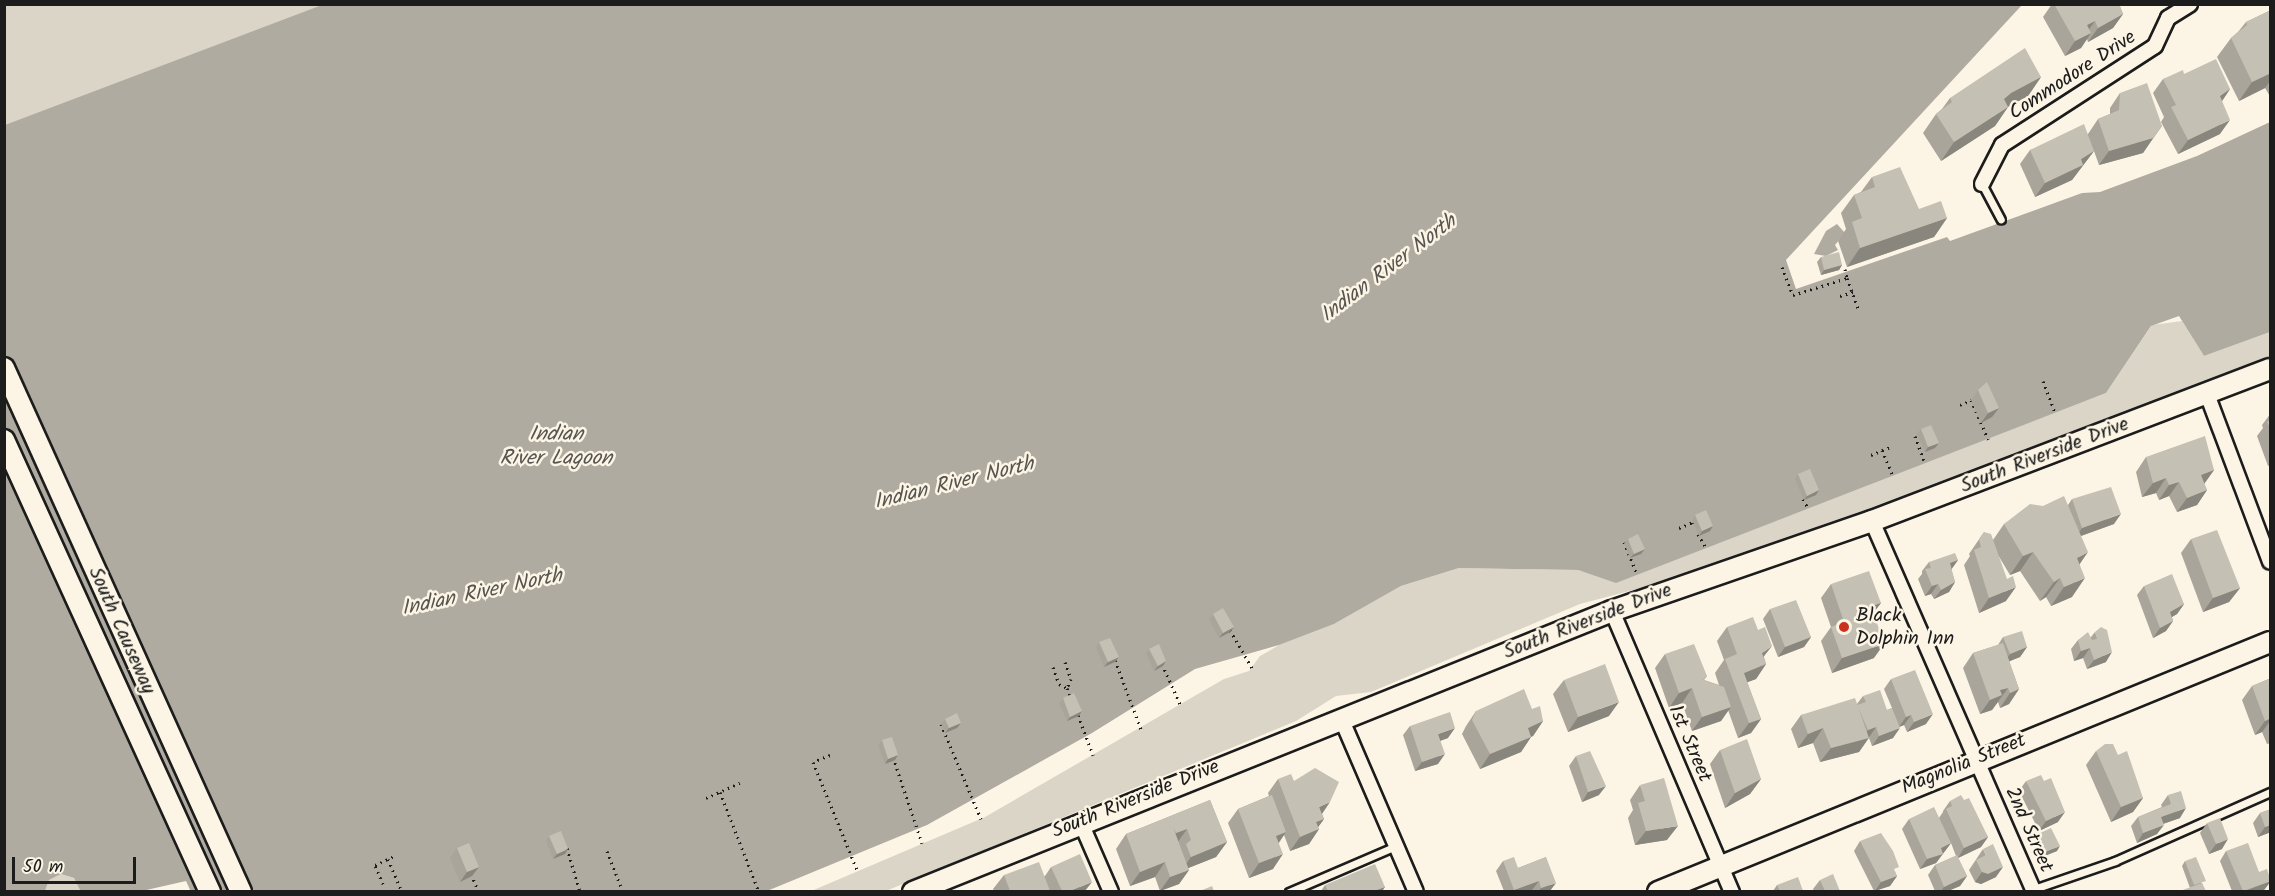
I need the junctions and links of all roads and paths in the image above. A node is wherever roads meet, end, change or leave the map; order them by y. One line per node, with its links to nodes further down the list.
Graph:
1 (2190, 4): 2 (street, Commodore Drive)
2 (1982, 184): 3 (lane)
3 (2001, 219)
4 (1782, 267): 7 (path)
5 (1845, 268): 8 (path)
6 (1791, 275): 7 (path)
7 (1786, 278): 8 (path)
8 (1847, 278): 9 (path)
9 (1853, 292): 10 (path); 11 (path)
10 (1840, 296)
11 (1858, 308)
12 (4, 368): 68 (street, South Causeway)
13 (2271, 369): 15 (street, South Riverside Drive)
14 (2043, 381): 17 (path)
15 (2207, 394): 28 (street, South Riverside Drive); 32 (street)
16 (1960, 405): 19 (path)
17 (2055, 413)
18 (1915, 436): 24 (path)
19 (1988, 439)
20 (4, 440): 67 (street, South Causeway)
21 (1892, 446): 22 (path)
22 (1882, 450): 23 (path); 25 (path)
23 (1871, 455)
24 (1925, 463)
25 (1893, 476)
26 (1799, 490): 27 (path)
27 (1808, 508)
28 (1872, 521): 34 (street, South Riverside Drive); 50 (street, 2nd Street)
29 (1679, 528): 31 (path)
30 (1624, 542): 33 (path)
31 (1706, 548)
32 (2271, 562)
33 (1637, 574)
34 (1612, 611): 44 (street, South Riverside Drive); 63 (street, 1st Street)
35 (1225, 622): 41 (path)
36 (2271, 642): 50 (street, Magnolia Street)
37 (1112, 654): 46 (path)
38 (1159, 657): 43 (path)
39 (1065, 662): 42 (path)
40 (1053, 667): 42 (path)
41 (1252, 668)
42 (1067, 688): 49 (path)
43 (1181, 706)
44 (1341, 718): 56 (street, South Riverside Drive); 59 (street)
45 (941, 724): 55 (path)
46 (1141, 729)
47 (891, 751): 58 (path)
48 (830, 755): 65 (path)
49 (1093, 756)
50 (1974, 760): 63 (street, Magnolia Street); 80 (street, 2nd Street)
51 (740, 783): 52 (path)
52 (720, 792): 54 (path); 73 (path)
53 (2271, 792): 80 (lane)
54 (706, 798)
55 (981, 819)
56 (1081, 823): 74 (street, South Riverside Drive); 75 (street)
57 (565, 843): 71 (path)
58 (922, 843)
59 (1396, 846): 76 (lane); 77 (street)
60 (607, 851): 72 (path)
61 (394, 856): 62 (path)
62 (388, 859): 66 (path); 69 (path)
63 (1720, 866): 78 (street, Magnolia Street); 79 (street, 1st Street)
64 (469, 868): 70 (path)
65 (856, 870)
66 (383, 884)
67 (210, 891)
68 (241, 891)
69 (402, 891)
70 (479, 891)
71 (580, 891)
72 (623, 891)
73 (759, 891)
74 (913, 891)
75 (1111, 891)
76 (1289, 891)
77 (1416, 891)
78 (1658, 891)
79 (1732, 891)
80 (2032, 891)

